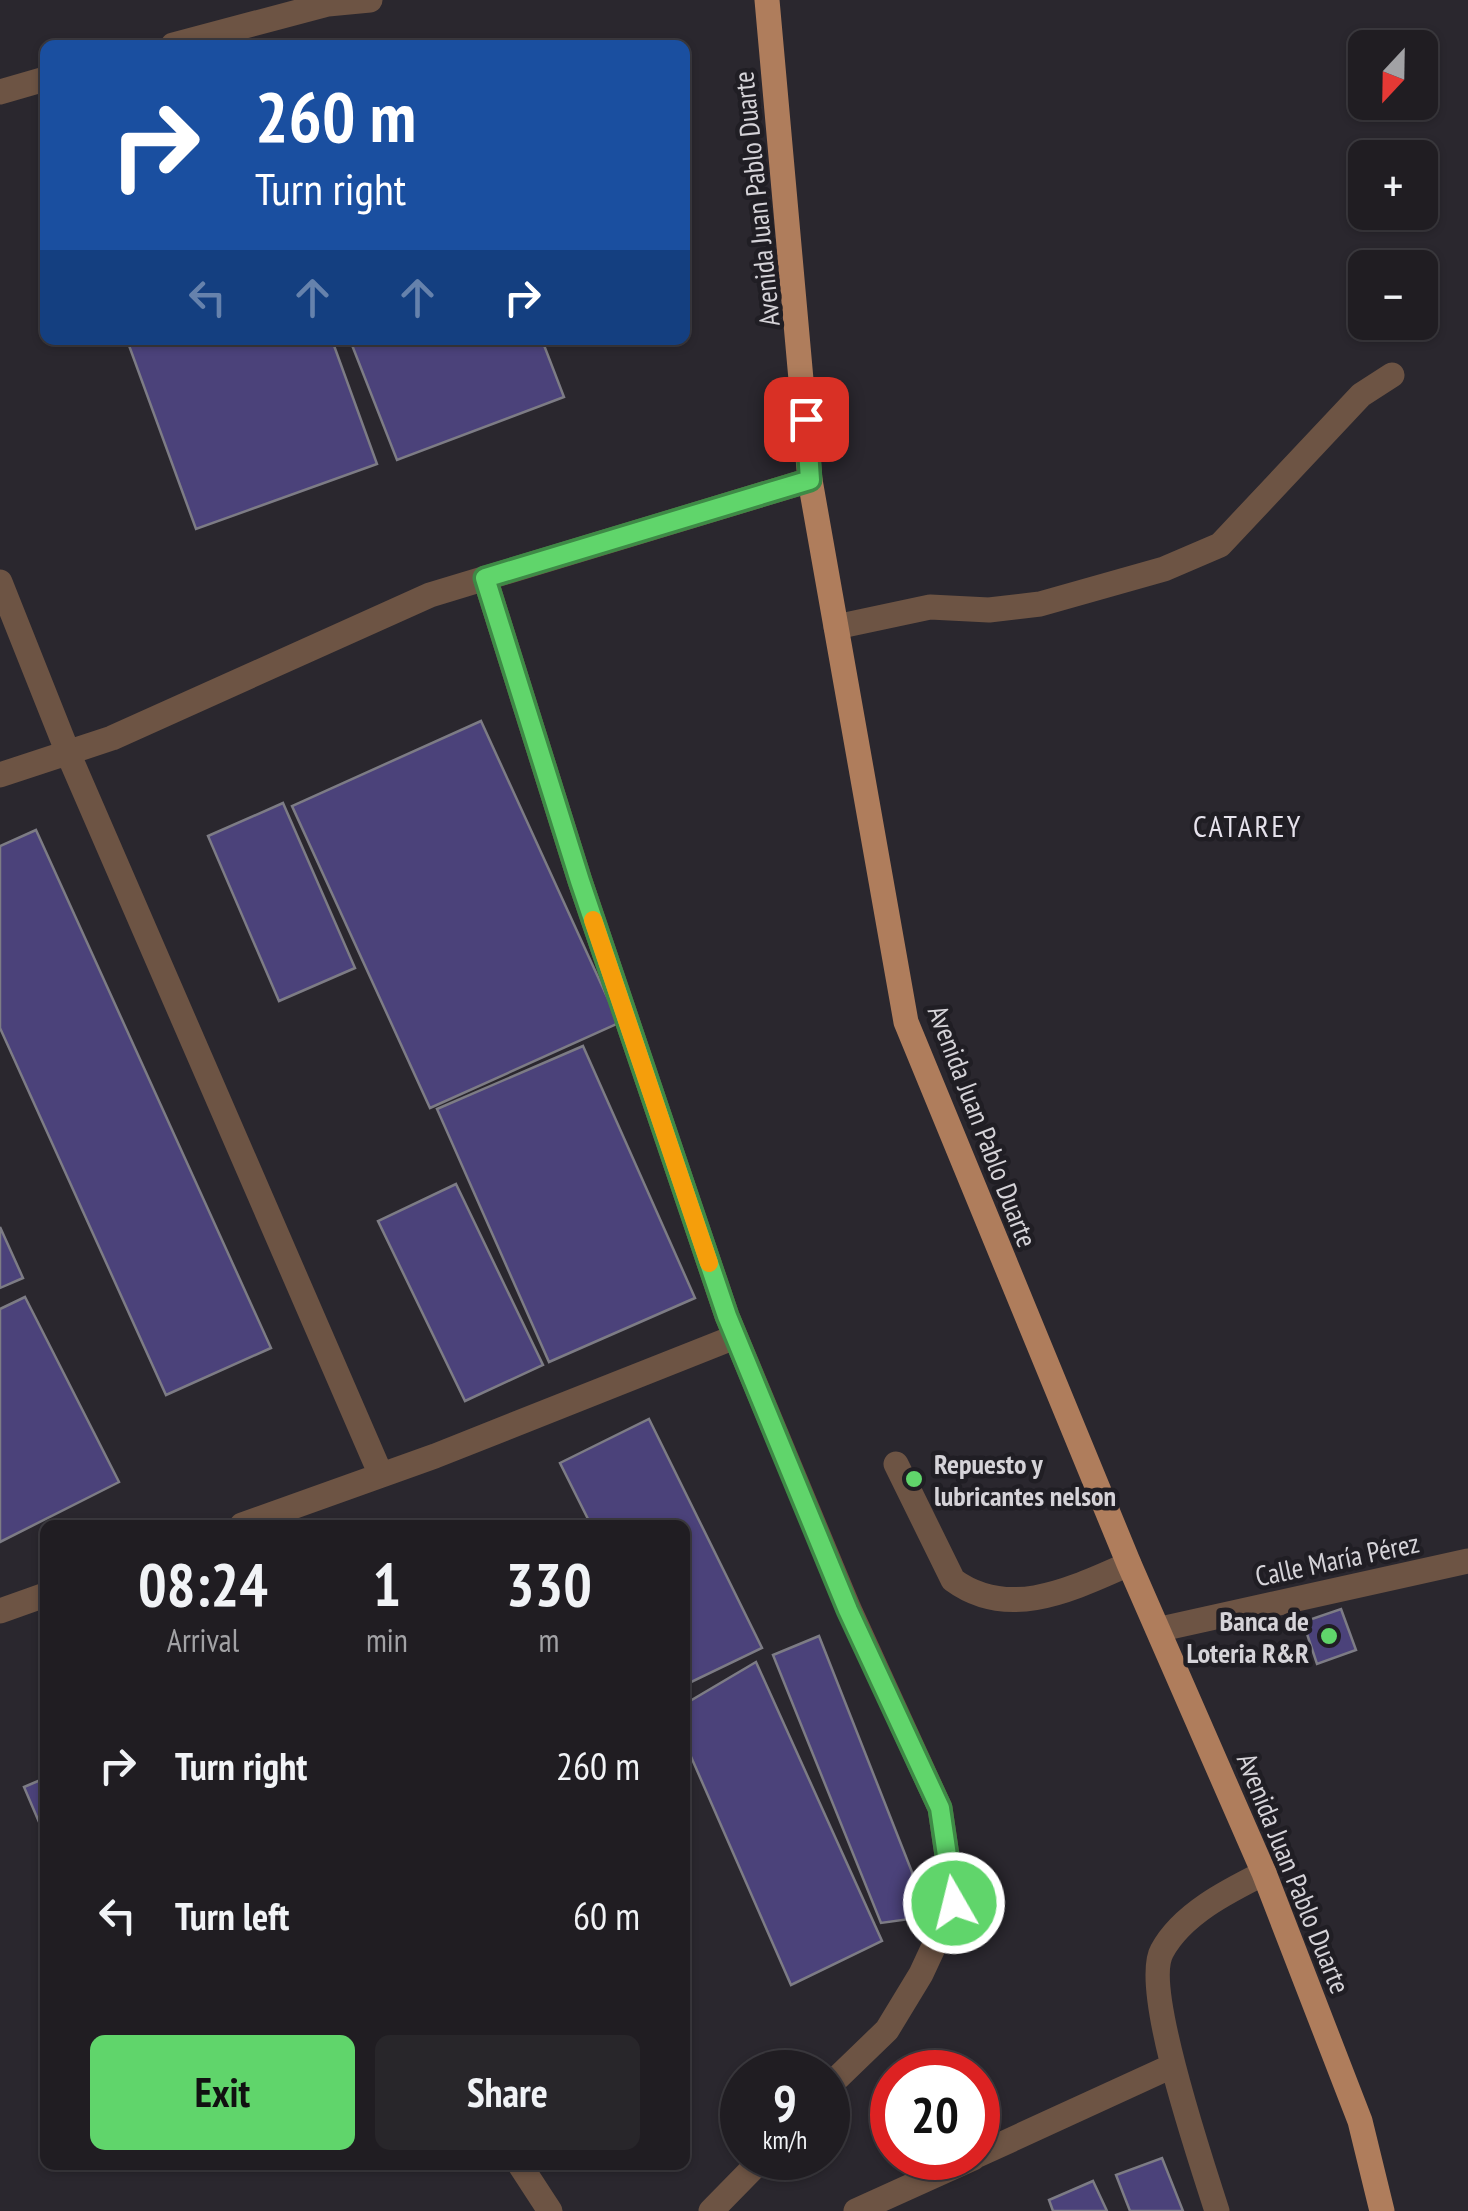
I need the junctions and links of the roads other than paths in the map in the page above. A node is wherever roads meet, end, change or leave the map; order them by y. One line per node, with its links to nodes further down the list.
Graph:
1 (370, 0): 3 (street)
2 (767, 0): 7 (main road, Avenida Juan Pablo Duarte)
3 (192, 40)
4 (40, 80): 5 (street)
5 (0, 92)
6 (1392, 376): 10 (street)
7 (810, 480): 8 (street); 10 (main road, Avenida Juan Pablo Duarte)
8 (485, 578): 11 (street); 13 (street)
9 (0, 582): 11 (street)
10 (836, 627): 18 (main road, Avenida Juan Pablo Duarte)
11 (68, 753): 12 (street); 15 (street)
12 (0, 775)
13 (735, 1337): 15 (street); 23 (street)
14 (896, 1464): 18 (street)
15 (381, 1475): 16 (street)
16 (256, 1520)
17 (1468, 1561): 21 (street, Calle María Pérez)
18 (1129, 1564): 21 (main road, Avenida Juan Pablo Duarte)
19 (40, 1597): 20 (street)
20 (0, 1611)
21 (1160, 1629): 22 (main road, Avenida Juan Pablo Duarte)
22 (1264, 1873): 24 (street); 33 (main road, Avenida Juan Pablo Duarte)
23 (850, 2065)
24 (1172, 2066): 25 (street); 32 (street)
25 (1000, 2145)
26 (523, 2170): 29 (street)
27 (741, 2180): 30 (street)
28 (923, 2180): 31 (street)
29 (550, 2211)
30 (711, 2211)
31 (856, 2211)
32 (1217, 2211)
33 (1382, 2211)

